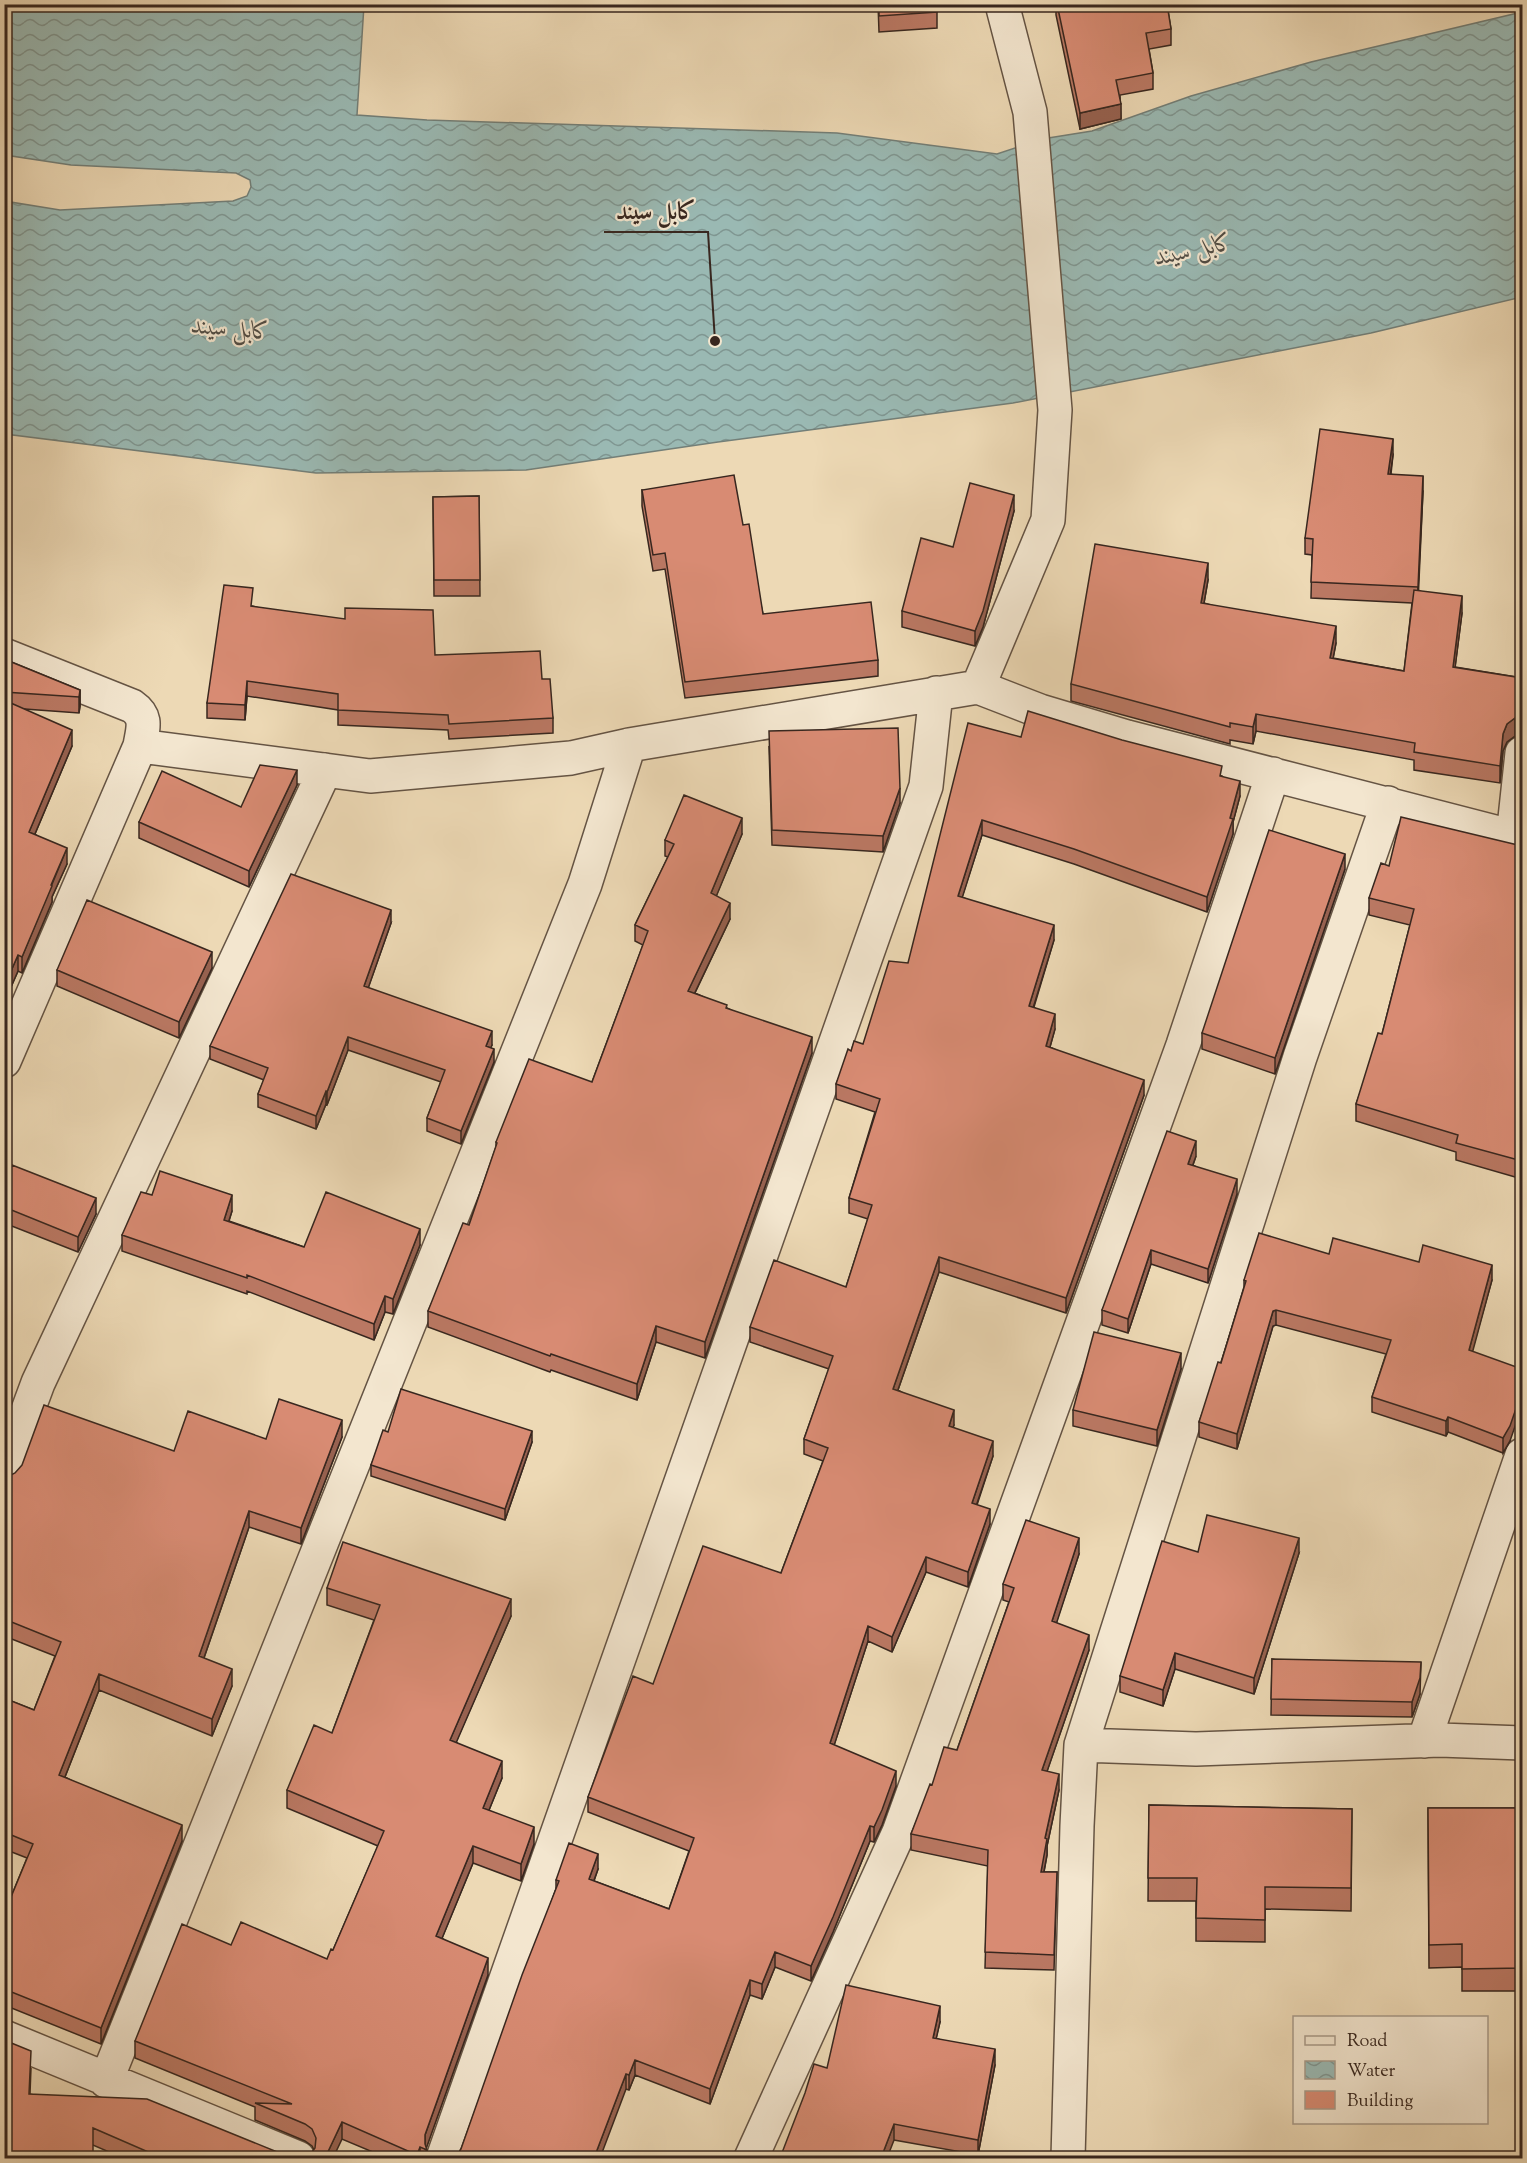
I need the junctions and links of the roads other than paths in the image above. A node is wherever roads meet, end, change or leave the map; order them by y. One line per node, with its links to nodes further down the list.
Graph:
1 (1002, 4): 3 (street)
2 (4, 655): 6 (street)
3 (978, 687): 4 (street); 9 (street)
4 (936, 693): 5 (street); 21 (street)
5 (629, 745): 8 (street); 19 (street)
6 (140, 746): 8 (street); 12 (street)
7 (1522, 753): 11 (street)
8 (325, 770): 14 (street)
9 (1273, 774): 10 (street); 22 (street)
10 (1388, 803): 11 (street); 17 (street)
11 (1518, 838)
12 (4, 1060)
13 (1522, 1455): 15 (street)
14 (4, 1475)
15 (1424, 1741): 16 (street); 17 (street)
16 (1522, 1743)
17 (1081, 1745): 23 (street)
18 (4, 2037): 19 (street)
19 (106, 2081): 20 (street)
20 (298, 2158)
21 (443, 2158)
22 (751, 2158)
23 (1068, 2158)

